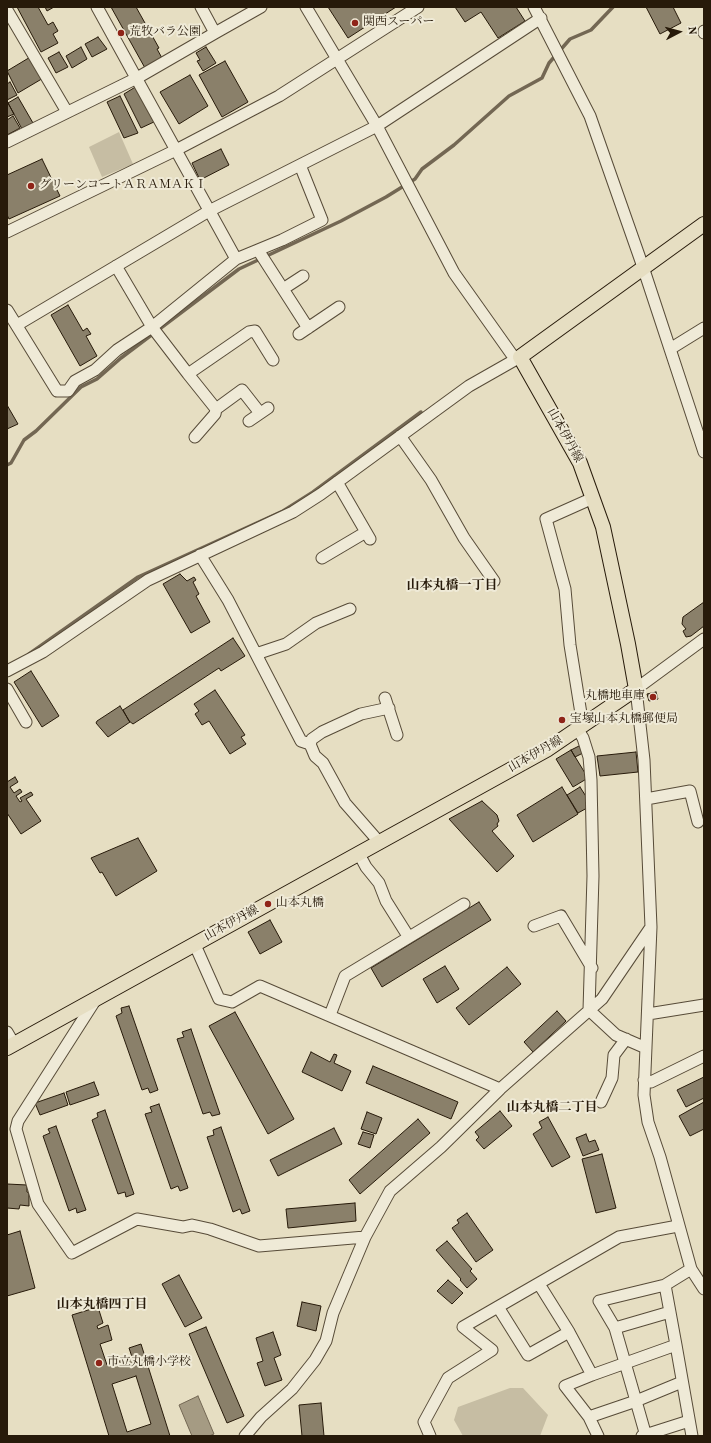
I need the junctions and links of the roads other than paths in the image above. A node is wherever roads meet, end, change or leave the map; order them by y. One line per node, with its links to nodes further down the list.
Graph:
1 (97, 7): 11 (street)
2 (201, 7): 9 (street)
3 (261, 7): 9 (street)
4 (306, 7): 10 (street)
5 (418, 7): 10 (street)
6 (534, 7): 8 (street)
7 (7, 10): 12 (street)
8 (541, 18): 13 (street); 23 (street)
9 (215, 33): 11 (street)
10 (338, 59): 13 (street); 15 (street)
11 (137, 78): 12 (street); 15 (street)
12 (67, 112): 14 (street)
13 (377, 126): 16 (street); 32 (street)
14 (7, 142)
15 (176, 150): 17 (street); 19 (street)
16 (300, 165): 17 (street); 20 (street)
17 (209, 211): 21 (street); 22 (street)
18 (704, 224): 23 (main road)
19 (7, 232)
20 (258, 250): 21 (street); 25 (street)
21 (236, 259): 29 (street)
22 (116, 266): 28 (street); 29 (street)
23 (643, 267): 31 (street); 32 (main road)
24 (303, 276): 25 (street)
25 (283, 289): 26 (street)
26 (339, 307)
27 (7, 310): 28 (street)
28 (17, 325): 29 (street)
29 (152, 327): 34 (street)
30 (704, 328): 31 (street)
31 (670, 349): 37 (street)
32 (518, 358): 38 (street); 42 (main road, 山本伊丹線)
33 (273, 360): 34 (street)
34 (188, 374): 35 (street)
35 (216, 409): 36 (street); 39 (street)
36 (249, 421)
37 (701, 429): 40 (street)
38 (400, 436): 41 (street); 45 (street)
39 (195, 437)
40 (704, 452)
41 (337, 482): 43 (street); 44 (street)
42 (593, 498): 51 (main road, 山本伊丹線); 53 (street)
43 (326, 553)
44 (200, 555): 48 (street); 49 (street)
45 (494, 581)
46 (350, 609): 48 (street)
47 (704, 639): 51 (street)
48 (256, 654): 55 (street)
49 (7, 672)
50 (7, 689): 52 (street)
51 (636, 689): 53 (main road, 山本伊丹線); 56 (street)
52 (26, 722)
53 (580, 728): 58 (main road, 山本伊丹線); 65 (street)
54 (397, 735): 55 (street)
55 (310, 744): 58 (street)
56 (646, 799): 57 (street); 62 (street)
57 (698, 822)
58 (380, 843): 59 (main road, 山本伊丹線)
59 (359, 854): 63 (street); 64 (main road, 山本伊丹線)
60 (464, 904): 63 (street)
61 (534, 926): 65 (street)
62 (651, 927): 68 (street); 69 (street)
63 (408, 936): 70 (street)
64 (195, 945): 66 (main road, 山本伊丹線); 70 (street)
65 (592, 968): 68 (street)
66 (97, 998): 73 (main road, 山本伊丹線); 80 (street)
67 (704, 1005): 69 (street)
68 (589, 1010): 72 (street); 77 (street)
69 (648, 1014): 74 (street)
70 (330, 1015): 77 (street)
71 (7, 1032): 73 (street)
72 (626, 1039): 74 (street); 78 (street)
73 (10, 1046)
74 (646, 1048): 76 (street)
75 (704, 1056): 76 (street)
76 (644, 1080): 79 (street)
77 (500, 1089): 80 (street)
78 (601, 1102)
79 (678, 1226): 81 (street); 82 (street)
80 (365, 1237): 96 (street)
81 (691, 1269): 83 (street); 84 (street)
82 (539, 1284): 85 (street); 88 (street)
83 (665, 1285): 86 (street); 87 (street)
84 (704, 1289)
85 (498, 1307): 88 (street); 97 (street)
86 (670, 1312): 87 (street); 89 (street)
87 (615, 1328): 90 (street)
88 (569, 1332): 91 (street)
89 (676, 1345): 90 (street); 92 (street)
90 (626, 1363): 91 (street); 93 (street)
91 (592, 1375): 94 (street)
92 (682, 1382): 93 (street); 95 (street)
93 (636, 1401): 94 (street); 99 (street)
94 (589, 1417): 98 (street)
95 (688, 1421): 99 (street); 100 (street)
96 (244, 1436)
97 (430, 1436)
98 (598, 1436)
99 (644, 1436)
100 (692, 1436)

